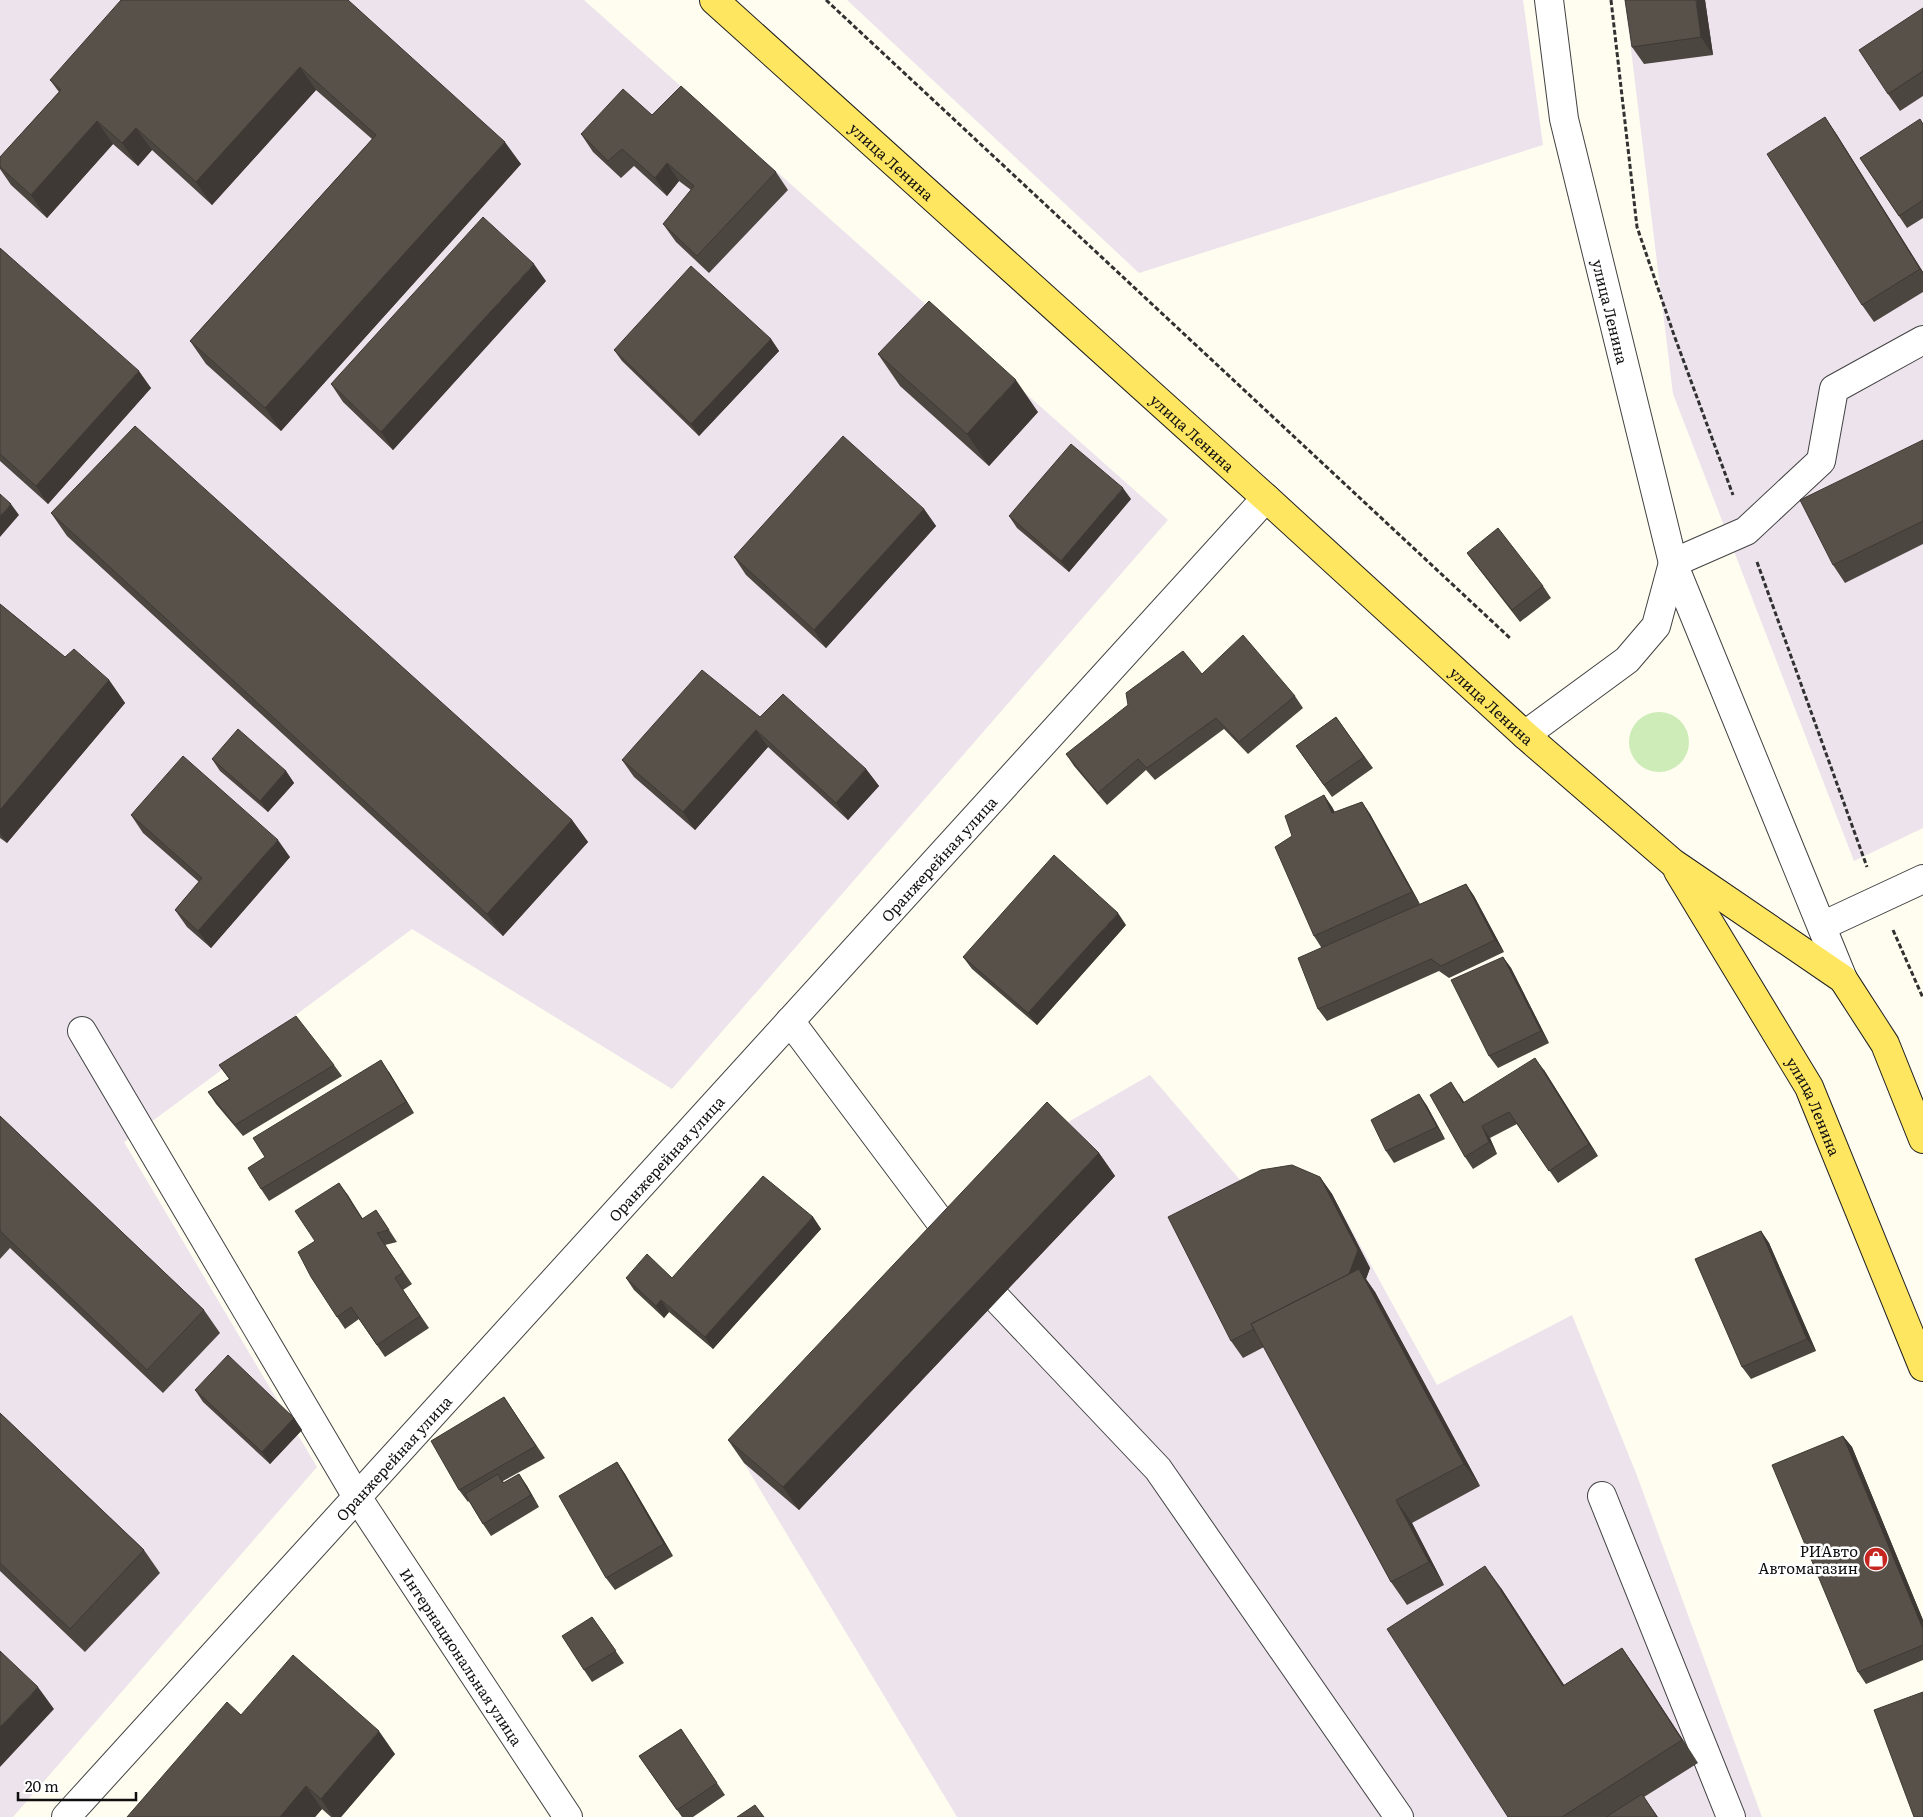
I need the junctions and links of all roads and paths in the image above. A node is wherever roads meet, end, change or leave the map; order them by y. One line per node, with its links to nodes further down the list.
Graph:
1 (714, 0): 5 (main road, улица Ленина)
2 (826, 0): 7 (path)
3 (1550, 0): 6 (street, улица Ленина)
4 (1923, 340): 6 (street)
5 (1266, 498): 8 (main road, улица Ленина); 13 (street, Оранжерейная улица)
6 (1674, 562): 8 (street); 11 (street, улица Ленина)
7 (1511, 639)
8 (1525, 735): 9 (main road, улица Ленина)
9 (1673, 863): 12 (main road, улица Ленина); 18 (main road, улица Ленина)
10 (1923, 878): 11 (street)
11 (1822, 926): 12 (street, улица Ленина)
12 (1843, 979): 15 (main road, улица Ленина)
13 (790, 1021): 16 (street); 20 (street, Оранжерейная улица)
14 (82, 1031): 20 (street, Интернациональная улица)
15 (1923, 1139)
16 (954, 1240)
17 (998, 1300): 23 (street)
18 (1923, 1367)
19 (1602, 1496): 24 (street)
20 (357, 1497): 21 (street, Оранжерейная улица); 22 (street, Интернациональная улица)
21 (66, 1817)
22 (568, 1817)
23 (1399, 1817)
24 (1731, 1817)

